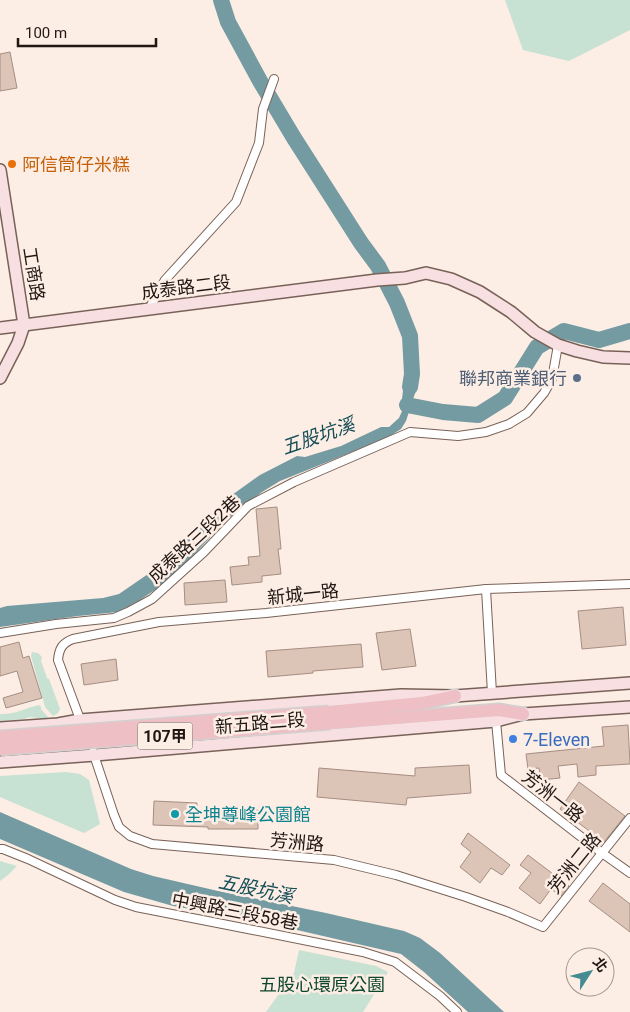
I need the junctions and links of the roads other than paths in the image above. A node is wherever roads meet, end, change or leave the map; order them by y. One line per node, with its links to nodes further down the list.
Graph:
1 (273, 81): 4 (street)
2 (0, 170): 3 (main road, 工商路)
3 (5, 226): 5 (main road, 工商路)
4 (149, 309): 5 (main road, 成泰路二段); 7 (main road, 成泰路二段)
5 (24, 325): 6 (main road, 成泰路二段); 9 (main road, 工商路)
6 (0, 328)
7 (558, 344): 8 (main road); 12 (street, 成泰路三段2巷)
8 (630, 358)
9 (0, 378)
10 (630, 584): 11 (street, 新城一路)
11 (486, 589): 14 (street); 19 (street, 新城一路)
12 (0, 633)
13 (630, 683): 14 (main road, 新五路二段 / 107甲)
14 (492, 693): 15 (main road, 新五路二段 / 107甲)
15 (455, 696): 18 (main road, 新五路二段 / 107甲); 19 (main road, 新五路二段 / 107甲)
16 (630, 706): 17 (main road, 新五路二段 / 107甲)
17 (523, 714): 18 (main road, 新五路二段 / 107甲); 20 (main road, 新五路二段 / 107甲)
18 (330, 718): 23 (main road, 新五路二段 / 107甲, bridge); 24 (main road, 新五路二段 / 107甲, bridge)
19 (80, 720): 21 (main road, 新五路二段 / 107甲); 25 (street, 新城一路)
20 (496, 721): 25 (main road, 新五路二段 / 107甲); 30 (street, 芳洲一路)
21 (35, 726): 22 (main road, 新五路二段 / 107甲); 26 (main road)
22 (0, 728)
23 (0, 737)
24 (0, 749)
25 (95, 755): 26 (main road, 新五路二段 / 107甲); 32 (street, 芳洲路)
26 (37, 758): 27 (main road, 新五路二段 / 107甲)
27 (0, 762)
28 (630, 818): 30 (street, 芳洲二路)
29 (0, 849): 33 (street, 中興路三段58巷)
30 (602, 853): 31 (street, 芳洲一路); 32 (street, 芳洲二路)
31 (630, 873)
32 (543, 927)
33 (457, 1012)

